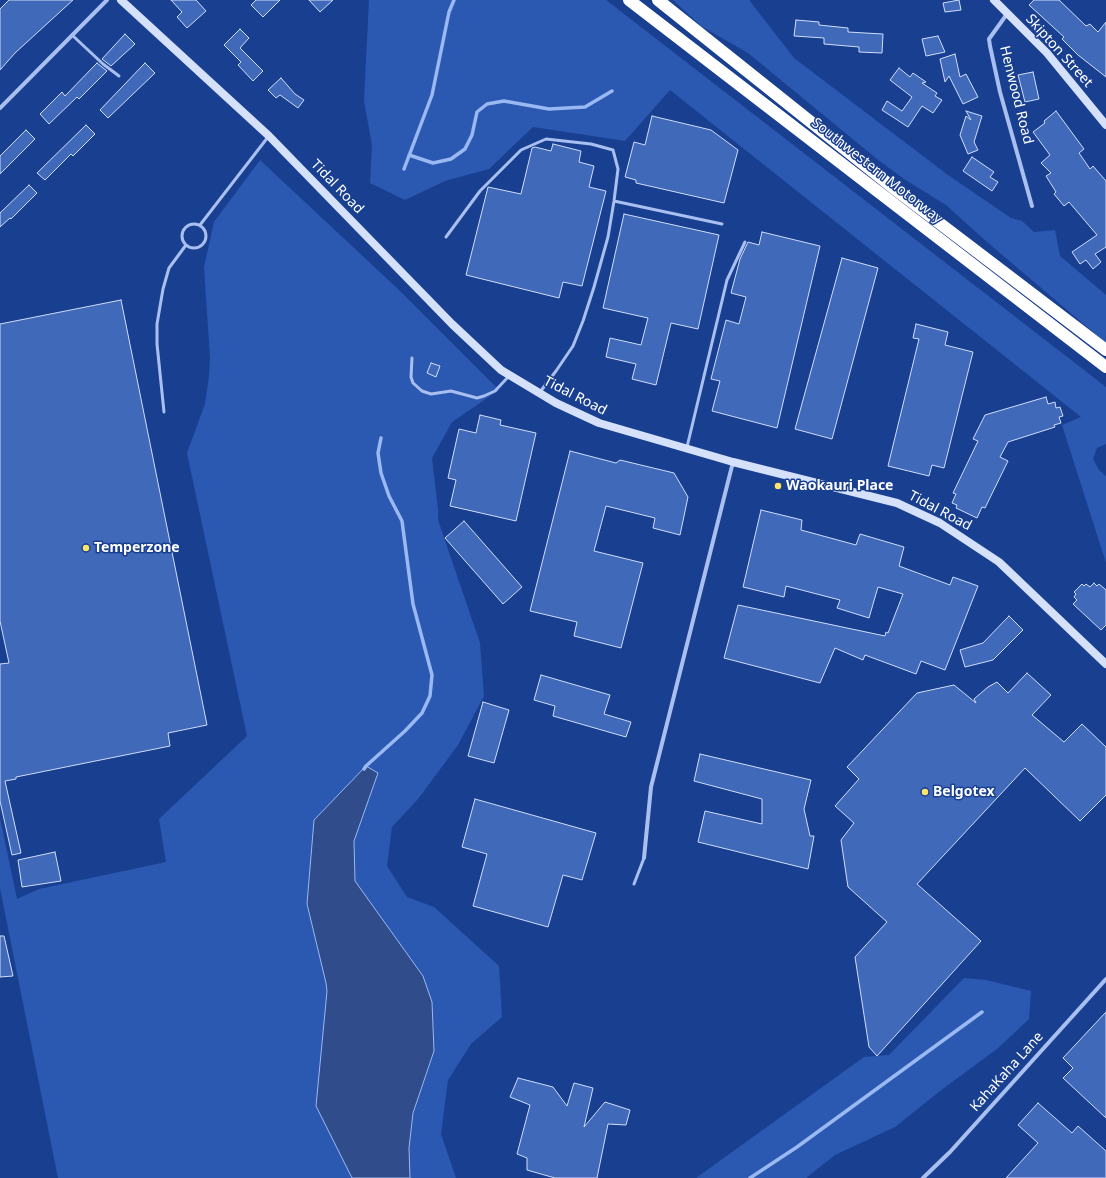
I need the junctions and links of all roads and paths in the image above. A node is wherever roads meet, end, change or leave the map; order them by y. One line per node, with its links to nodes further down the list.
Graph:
1 (107, 0): 7 (street)
2 (121, 0): 11 (main road, Tidal Road)
3 (629, 0): 21 (highway, Southwestern Motorway)
4 (658, 0): 19 (highway, Southwestern Motorway)
5 (994, 0): 6 (main road)
6 (1007, 14): 10 (main road, Skipton Street); 13 (street, Henwood Road)
7 (72, 35): 8 (lane); 9 (street)
8 (119, 76)
9 (0, 108)
10 (1106, 125)
11 (269, 136): 15 (lane); 22 (main road, Tidal Road)
12 (614, 201): 14 (lane); 16 (lane); 23 (lane)
13 (1032, 206)
14 (722, 224)
15 (200, 225): 18 (lane); 18 (lane)
16 (446, 237)
17 (745, 242): 25 (lane)
18 (186, 245): 24 (lane)
19 (1106, 350)
20 (412, 358): 22 (lane)
21 (1106, 367)
22 (510, 375): 23 (main road, Tidal Road)
23 (539, 392): 25 (main road, Tidal Road)
24 (164, 412)
25 (686, 450): 26 (main road, Tidal Road)
26 (733, 462): 27 (main road, Tidal Road); 28 (street)
27 (1106, 664)
28 (644, 858): 29 (lane)
29 (634, 884)
30 (1106, 979): 31 (street, KahaKaha Lane)
31 (923, 1178)

